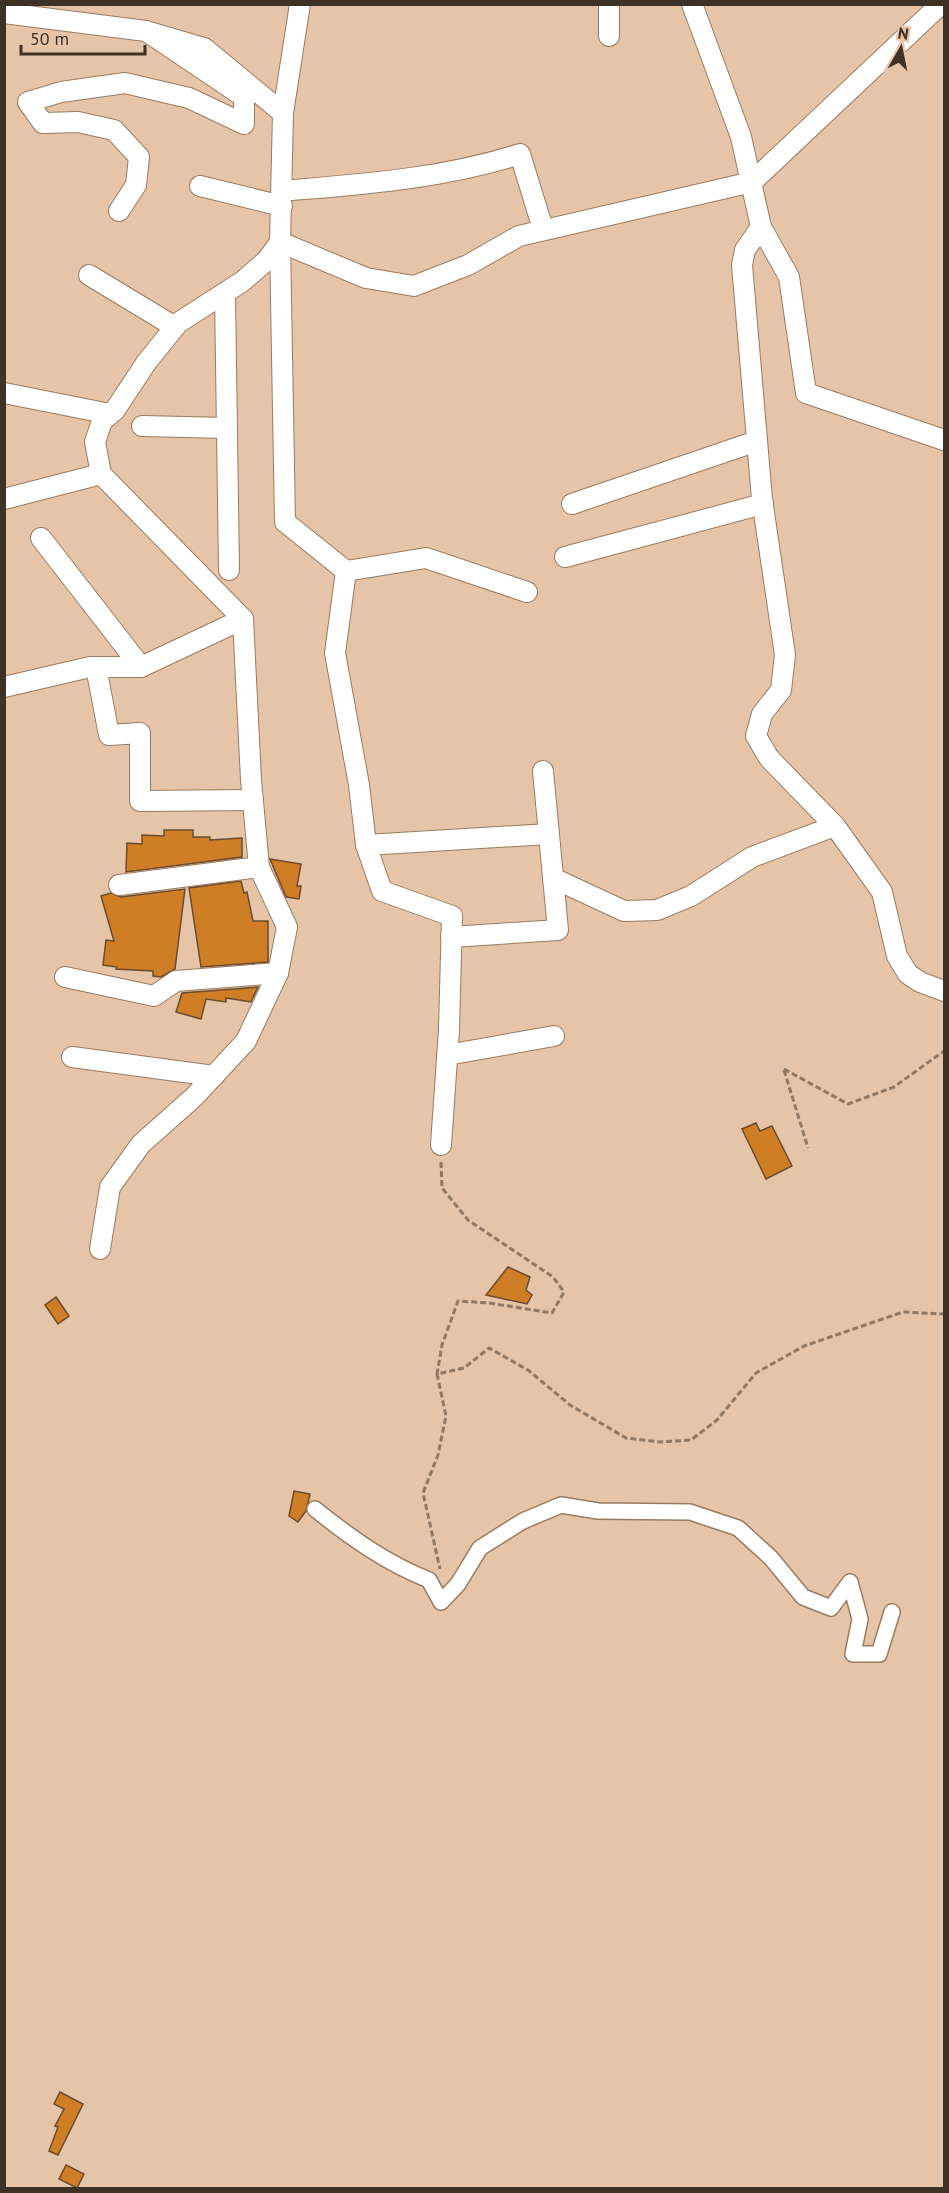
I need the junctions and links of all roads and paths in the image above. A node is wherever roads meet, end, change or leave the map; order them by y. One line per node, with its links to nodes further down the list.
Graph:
1 (300, 4): 8 (street)
2 (609, 4): 7 (street)
3 (692, 4): 9 (street)
4 (941, 4): 9 (street)
5 (4, 13): 6 (street)
6 (146, 31): 8 (street); 12 (street)
7 (609, 36)
8 (283, 114): 11 (street)
9 (752, 182): 13 (street); 14 (street)
10 (200, 186): 11 (street)
11 (282, 198): 14 (street); 15 (street)
12 (119, 211)
13 (761, 226): 23 (street); 24 (street)
14 (543, 229): 15 (street)
15 (280, 242): 17 (street); 32 (street)
16 (89, 275): 18 (street)
17 (225, 293): 18 (street); 22 (street)
18 (175, 327): 20 (street)
19 (4, 393): 20 (street)
20 (110, 414): 25 (street)
21 (142, 426): 22 (street)
22 (227, 428): 31 (street)
23 (945, 440)
24 (757, 441): 27 (street); 28 (street)
25 (101, 474): 26 (street); 34 (street)
26 (4, 499)
27 (572, 504)
28 (763, 504): 30 (street); 40 (street)
29 (41, 538): 36 (street)
30 (566, 557)
31 (230, 570)
32 (346, 571): 33 (street); 42 (street)
33 (527, 592)
34 (243, 619): 36 (street); 39 (street)
35 (96, 667): 36 (street); 37 (street); 39 (street)
36 (141, 667)
37 (4, 687)
38 (543, 771): 41 (street)
39 (253, 800): 43 (street)
40 (835, 826): 44 (street); 49 (street)
41 (549, 834): 42 (street); 44 (street)
42 (366, 845): 46 (street)
43 (259, 867): 45 (street); 47 (street)
44 (553, 878): 46 (street)
45 (119, 885)
46 (451, 937): 52 (street)
47 (278, 974): 48 (street); 54 (street)
48 (65, 977)
49 (945, 991)
50 (554, 1036): 52 (street)
51 (945, 1051): 56 (path)
52 (447, 1055): 55 (street)
53 (72, 1056): 54 (street)
54 (214, 1076): 57 (street)
55 (441, 1145): 59 (path)
56 (807, 1148)
57 (100, 1249)
58 (945, 1314): 59 (path)
59 (437, 1374): 61 (path)
60 (315, 1509): 61 (street)
61 (445, 1598): 62 (street)
62 (892, 1612)

